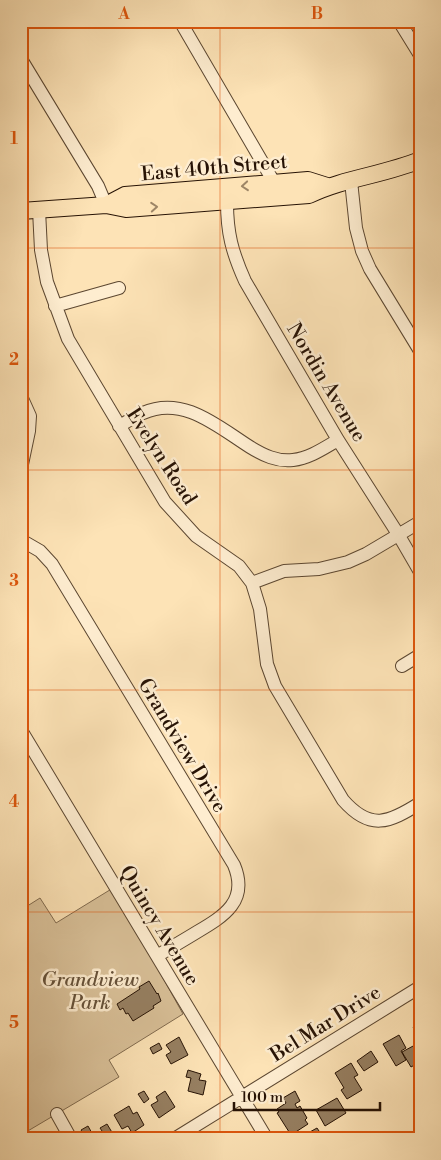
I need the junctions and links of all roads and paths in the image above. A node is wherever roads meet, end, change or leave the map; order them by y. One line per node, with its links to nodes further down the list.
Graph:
1 (180, 21): 7 (street)
2 (399, 21): 3 (street)
3 (420, 55)
4 (21, 59): 10 (street)
5 (420, 160): 6 (main road, East 40th Street)
6 (350, 181): 8 (main road, East 40th Street); 15 (street)
7 (275, 184): 8 (main road, East 40th Street); 10 (main road, East 40th Street, one-way to 10)
8 (327, 186): 9 (main road, East 40th Street)
9 (227, 202): 10 (main road, East 40th Street, one-way to 9); 18 (street, Nordin Avenue)
10 (106, 204): 11 (main road, East 40th Street)
11 (39, 210): 12 (main road, East 40th Street); 14 (street, Evelyn Road)
12 (21, 211)
13 (119, 288): 14 (street)
14 (55, 306): 17 (street, Evelyn Road)
15 (420, 351)
16 (21, 396): 19 (street)
17 (119, 426): 18 (street); 24 (street, Evelyn Road)
18 (338, 440): 21 (street, Nordin Avenue)
19 (21, 469)
20 (420, 522): 21 (street)
21 (398, 534): 23 (street, Nordin Avenue); 24 (street)
22 (21, 540): 29 (street, Grandview Drive)
23 (420, 572)
24 (252, 583): 28 (street, Evelyn Road)
25 (420, 656): 26 (street)
26 (402, 666)
27 (21, 730): 29 (street, Quincy Avenue)
28 (420, 803)
29 (157, 956): 31 (street, Quincy Avenue)
30 (420, 987): 31 (street, Bel Mar Drive)
31 (242, 1097): 34 (street, Bel Mar Drive); 35 (street, Quincy Avenue)
32 (57, 1114): 33 (street)
33 (71, 1139)
34 (174, 1139)
35 (267, 1139)

